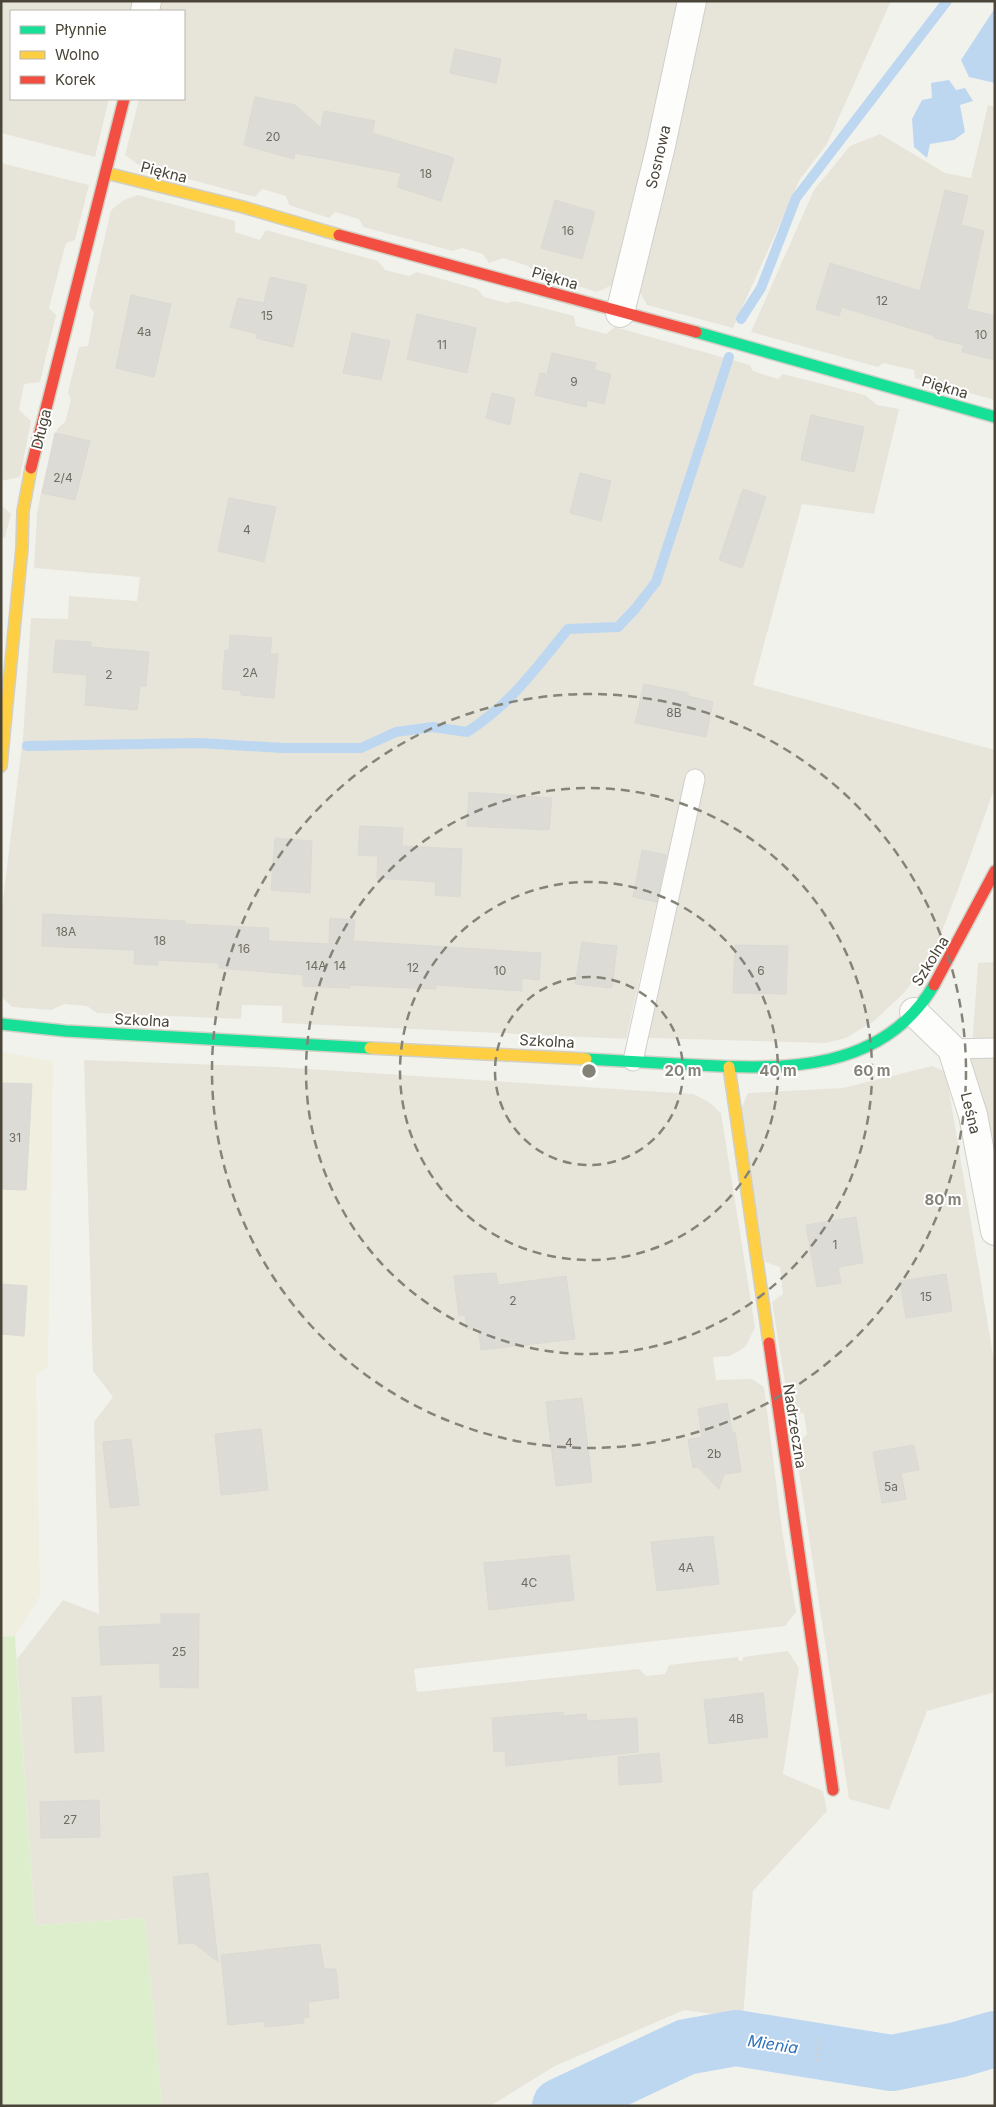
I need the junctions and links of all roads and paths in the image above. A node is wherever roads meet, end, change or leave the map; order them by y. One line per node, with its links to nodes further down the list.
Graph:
1 (692, 1): 4 (street, Sosnowa)
2 (124, 100): 3 (street, Długa)
3 (106, 173): 4 (street, Piękna); 6 (street, Długa)
4 (620, 313): 5 (street, Piękna)
5 (995, 417)
6 (1, 766)
7 (695, 779): 13 (lane)
8 (995, 872): 9 (street, Szkolna)
9 (914, 1012): 12 (street, Leśna); 14 (street, Szkolna)
10 (1, 1024): 13 (street, Szkolna)
11 (995, 1048): 12 (lane)
12 (952, 1049): 15 (street, Leśna)
13 (633, 1061): 14 (street, Szkolna)
14 (728, 1067): 16 (street, Nadrzeczna)
15 (995, 1231)
16 (833, 1790)
17 (819, 2039): 18 (path)
18 (818, 2062)

